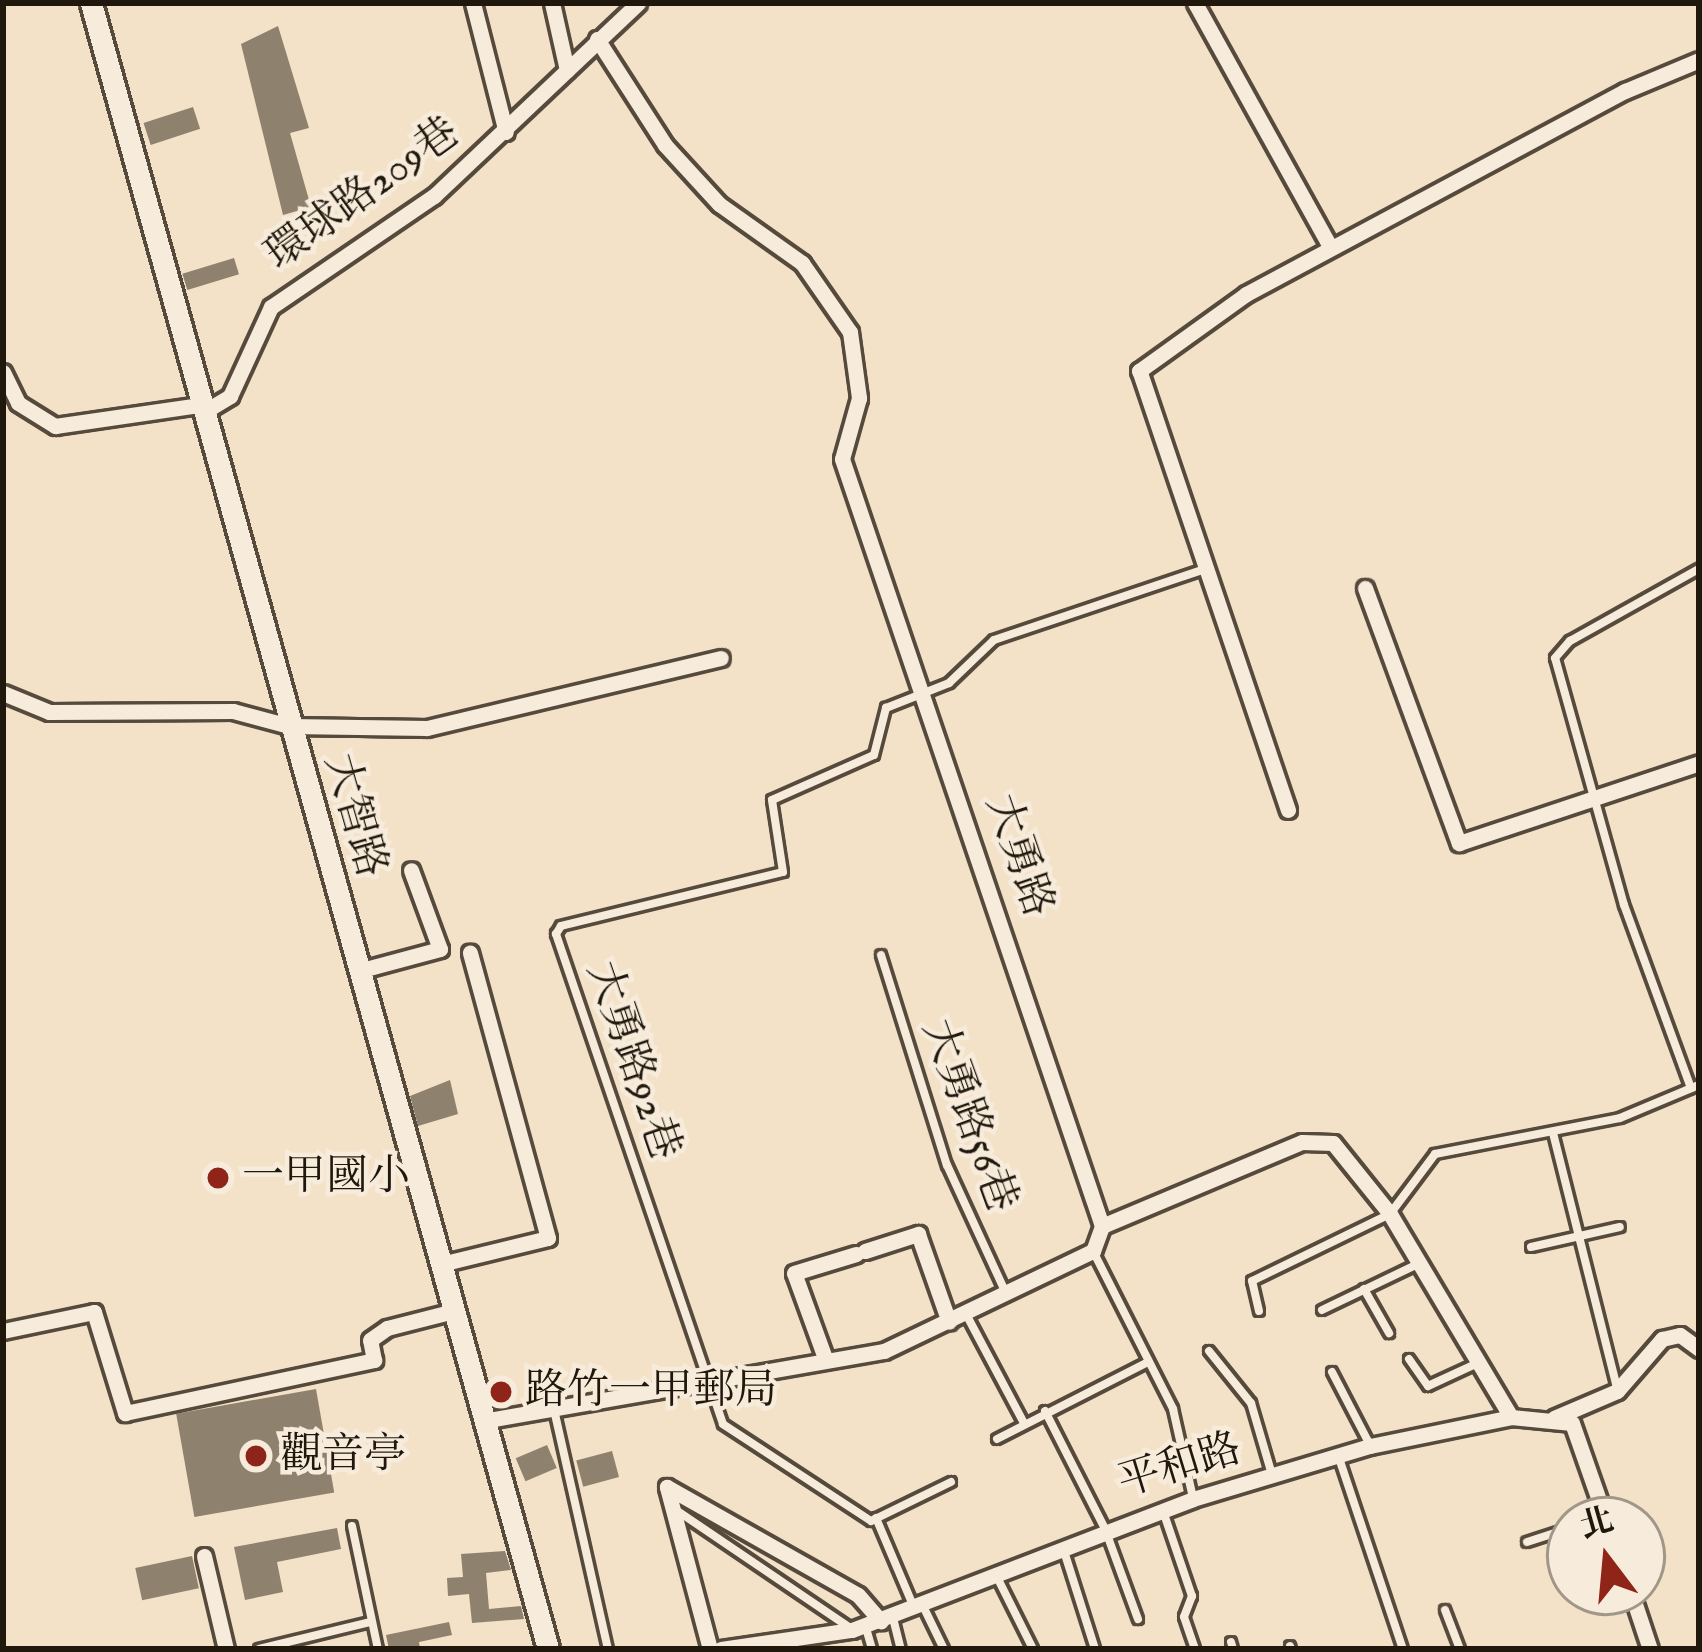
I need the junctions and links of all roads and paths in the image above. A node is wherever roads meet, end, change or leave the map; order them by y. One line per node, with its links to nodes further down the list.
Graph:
1 (91, 3): 12 (street, 大智路)
2 (472, 3): 9 (street)
3 (552, 3): 8 (street)
4 (638, 3): 6 (street, 環球路209巷)
5 (1195, 3): 10 (street)
6 (597, 39): 8 (street, 環球路209巷); 17 (street, 大勇路)
7 (1699, 60): 10 (street)
8 (568, 70): 9 (street, 環球路209巷)
9 (506, 132): 12 (street, 環球路209巷)
10 (1331, 248): 13 (street)
11 (3, 372): 12 (street)
12 (206, 407): 19 (street, 大智路)
13 (1206, 568): 17 (lane, 大勇路92巷); 22 (street)
14 (1699, 569): 21 (lane)
15 (1365, 588): 21 (street)
16 (721, 658): 19 (street)
17 (921, 692): 30 (street, 大勇路); 53 (lane, 大勇路92巷)
18 (3, 693): 19 (street)
19 (289, 726): 26 (street, 大智路)
20 (1699, 763): 21 (street)
21 (1594, 795): 27 (lane)
22 (1288, 810)
23 (411, 870): 26 (street)
24 (470, 952): 36 (street)
25 (881, 955): 38 (lane, 大勇路56巷)
26 (358, 970): 36 (street, 大智路)
27 (1695, 1087): 28 (lane)
28 (1553, 1133): 29 (lane); 32 (lane)
29 (1390, 1214): 30 (street); 35 (street); 41 (lane)
30 (1102, 1226): 34 (street)
31 (1620, 1227): 32 (lane)
32 (1577, 1238): 33 (lane); 54 (lane)
33 (1531, 1247)
34 (1093, 1251): 38 (street); 51 (lane)
35 (1420, 1263): 37 (lane); 50 (street)
36 (441, 1264): 40 (street, 大智路)
37 (1364, 1289): 39 (lane); 45 (lane)
38 (1007, 1294): 42 (street)
39 (1322, 1310)
40 (454, 1311): 44 (street); 59 (street, 大智路)
41 (1259, 1311)
42 (966, 1314): 43 (street); 60 (lane)
43 (949, 1322): 48 (street); 48 (street)
44 (3, 1331)
45 (1389, 1333)
46 (1699, 1349): 54 (street)
47 (1209, 1351): 64 (lane)
48 (825, 1358): 53 (street)
49 (1409, 1358): 50 (lane)
50 (1481, 1361): 57 (street)
51 (1148, 1362): 55 (lane); 67 (lane)
52 (1331, 1372): 62 (lane)
53 (712, 1377): 56 (street); 70 (lane)
54 (1618, 1390): 58 (street)
55 (1045, 1411): 60 (lane); 72 (lane)
56 (555, 1414): 59 (street); 89 (lane)
57 (1511, 1417): 58 (street, 平和路); 62 (street, 平和路)
58 (1554, 1418): 66 (street)
59 (482, 1421): 88 (street, 大智路)
60 (1024, 1424): 61 (lane)
61 (997, 1439)
62 (1370, 1446): 63 (street, 平和路)
63 (1339, 1456): 64 (street, 平和路); 98 (lane)
64 (1272, 1476): 67 (street, 平和路)
65 (951, 1482): 70 (lane)
66 (1595, 1496)
67 (1193, 1499): 69 (street, 平和路)
68 (672, 1508): 83 (lane); 83 (street); 90 (street)
69 (1163, 1510): 72 (street, 平和路); 97 (lane)
70 (876, 1519): 78 (lane)
71 (352, 1526): 82 (lane)
72 (1106, 1529): 75 (street, 平和路); 81 (lane)
73 (1546, 1536): 74 (lane)
74 (1527, 1542)
75 (1063, 1547): 77 (street, 平和路); 96 (lane)
76 (204, 1556): 85 (street)
77 (996, 1575): 78 (street, 平和路); 95 (lane)
78 (919, 1608): 83 (street, 平和路); 94 (lane)
79 (1445, 1610): 99 (lane)
80 (1639, 1616): 100 (street)
81 (1138, 1619)
82 (371, 1622): 86 (lane); 87 (lane)
83 (861, 1630): 84 (street, 平和路); 92 (lane); 93 (lane)
84 (754, 1647): 91 (street, 平和路)
85 (226, 1649)
86 (259, 1649)
87 (378, 1649)
88 (548, 1649)
89 (608, 1649)
90 (710, 1649)
91 (721, 1649)
92 (872, 1649)
93 (901, 1649)
94 (944, 1649)
95 (1033, 1649)
96 (1095, 1649)
97 (1195, 1649)
98 (1403, 1649)
99 (1460, 1649)
100 (1650, 1649)

